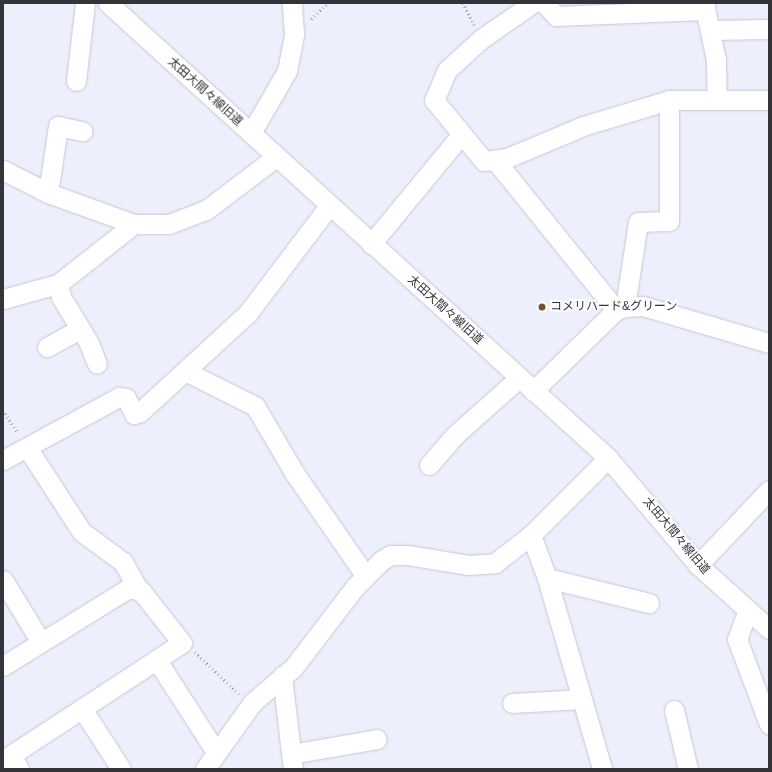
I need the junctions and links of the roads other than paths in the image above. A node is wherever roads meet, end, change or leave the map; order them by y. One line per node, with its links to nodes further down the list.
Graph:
1 (85, 3): 9 (street)
2 (108, 3): 14 (street, 太田大間々線旧道)
3 (292, 3): 14 (street)
4 (533, 3): 15 (street)
5 (544, 3): 6 (street)
6 (705, 6): 8 (street)
7 (769, 29): 8 (street)
8 (711, 30): 10 (street)
9 (76, 81)
10 (717, 99): 11 (street); 12 (street)
11 (669, 100): 17 (street); 25 (street)
12 (769, 100)
13 (82, 131): 19 (street)
14 (251, 133): 16 (street, 太田大間々線旧道)
15 (460, 136): 17 (street); 22 (street)
16 (276, 157): 20 (street, 太田大間々線旧道); 21 (street)
17 (495, 160): 25 (street)
18 (3, 170): 19 (street)
19 (48, 193): 21 (street)
20 (330, 206): 22 (street, 太田大間々線旧道); 30 (street)
21 (134, 224): 23 (street)
22 (371, 244): 31 (street, 太田大間々線旧道)
23 (58, 284): 24 (street); 26 (street)
24 (3, 299)
25 (621, 308): 27 (street); 32 (street)
26 (80, 329): 28 (street); 29 (street)
27 (769, 343)
28 (47, 347)
29 (97, 364)
30 (185, 371): 33 (street); 40 (street)
31 (519, 378): 32 (street, 太田大間々線旧道); 36 (street)
32 (533, 391): 34 (street, 太田大間々線旧道)
33 (28, 449): 35 (street); 43 (street)
34 (608, 458): 38 (street); 39 (street, 太田大間々線旧道)
35 (3, 460)
36 (429, 465)
37 (769, 490): 39 (street)
38 (531, 535): 40 (street); 41 (street)
39 (698, 565): 45 (street, 太田大間々線旧道)
40 (365, 575): 50 (street)
41 (547, 578): 44 (street); 51 (street)
42 (3, 580): 47 (street)
43 (138, 589): 47 (street); 48 (street)
44 (649, 603)
45 (747, 612): 46 (street, 太田大間々線旧道); 55 (street)
46 (769, 629)
47 (41, 642): 49 (street)
48 (158, 662): 53 (street); 57 (street)
49 (3, 666)
50 (282, 676): 57 (street); 59 (street)
51 (582, 699): 52 (street); 62 (street)
52 (512, 703)
53 (83, 710): 58 (street); 60 (street)
54 (674, 710): 63 (street)
55 (769, 724)
56 (377, 739): 59 (street)
57 (216, 752): 61 (street)
58 (11, 761)
59 (292, 761)
60 (121, 769)
61 (205, 769)
62 (602, 769)
63 (688, 769)

